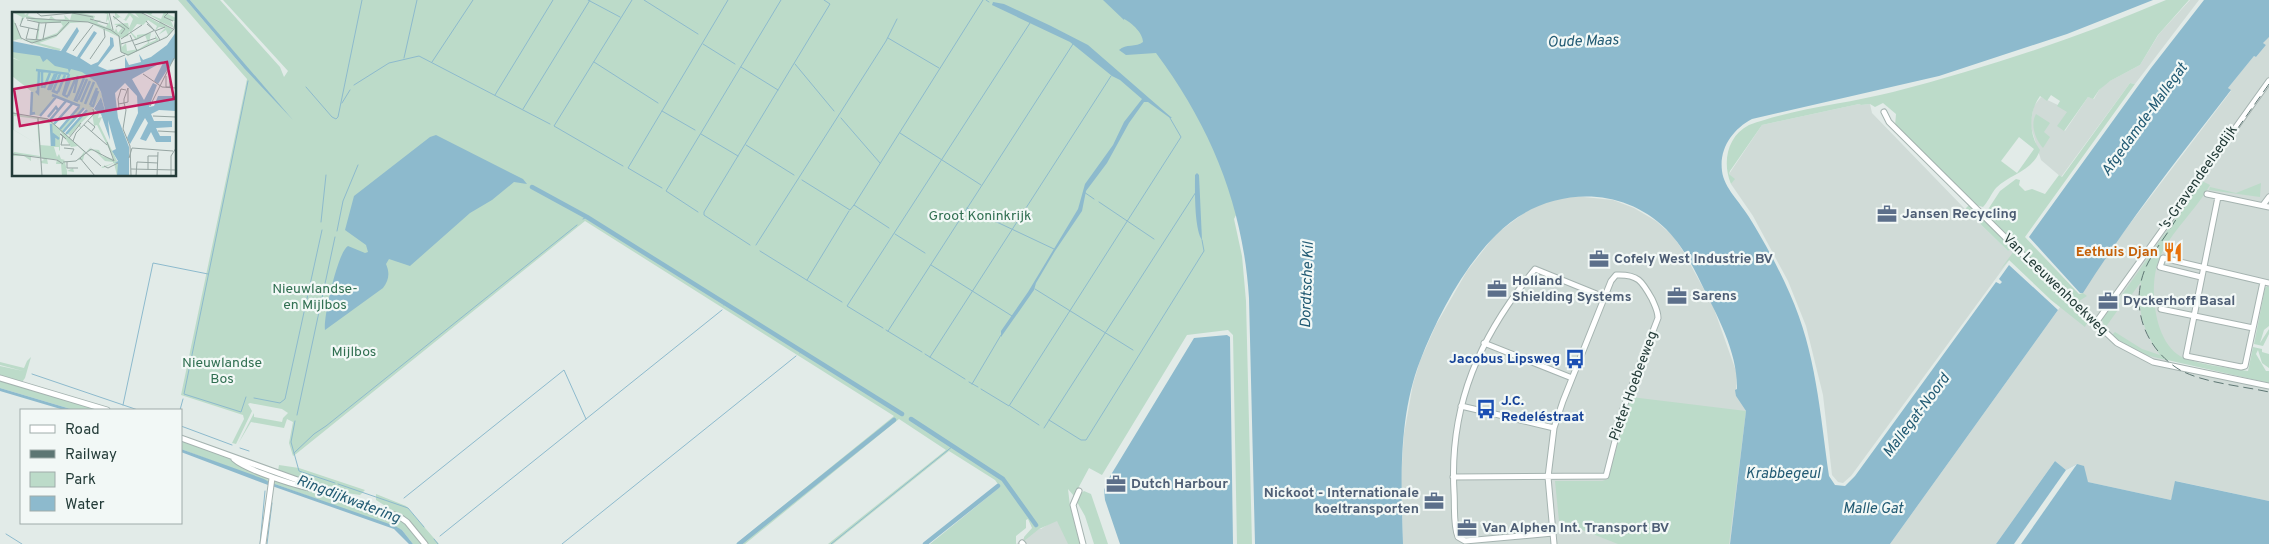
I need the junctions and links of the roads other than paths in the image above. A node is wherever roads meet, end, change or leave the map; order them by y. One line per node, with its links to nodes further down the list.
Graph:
1 (2269, 81): 14 (street, 's-Gravendeelsedijk)
2 (1884, 112): 14 (street, Van Leeuwenhoekweg)
3 (2207, 194): 4 (street)
4 (2218, 197): 6 (street); 7 (street)
5 (2269, 197): 6 (street)
6 (2266, 206)
7 (2203, 268): 8 (street); 8 (street); 9 (street)
8 (2201, 277): 13 (street)
9 (2263, 282): 10 (street); 15 (street)
10 (2269, 283)
11 (1604, 297): 16 (street); 18 (street); 26 (street, Pieter Hoebeeweg)
12 (2161, 309): 13 (street)
13 (2194, 316): 15 (street); 15 (street)
14 (2095, 324): 19 (street, Van Leeuwenhoekweg)
15 (2253, 328)
16 (1484, 343): 18 (street); 20 (street)
17 (0, 378): 21 (street)
18 (1572, 378): 22 (street)
19 (2269, 386)
20 (1461, 406): 22 (street); 25 (street)
21 (104, 409)
22 (1554, 428): 26 (street)
23 (182, 438): 24 (street)
24 (232, 457): 27 (street); 28 (street)
25 (1453, 477): 26 (street); 30 (street)
26 (1548, 477): 30 (street)
27 (272, 478): 28 (street); 31 (street)
28 (321, 489): 32 (street)
29 (1079, 491): 33 (street)
30 (1553, 533): 34 (street)
31 (264, 544)
32 (425, 544)
33 (1083, 544)
34 (1554, 544)

